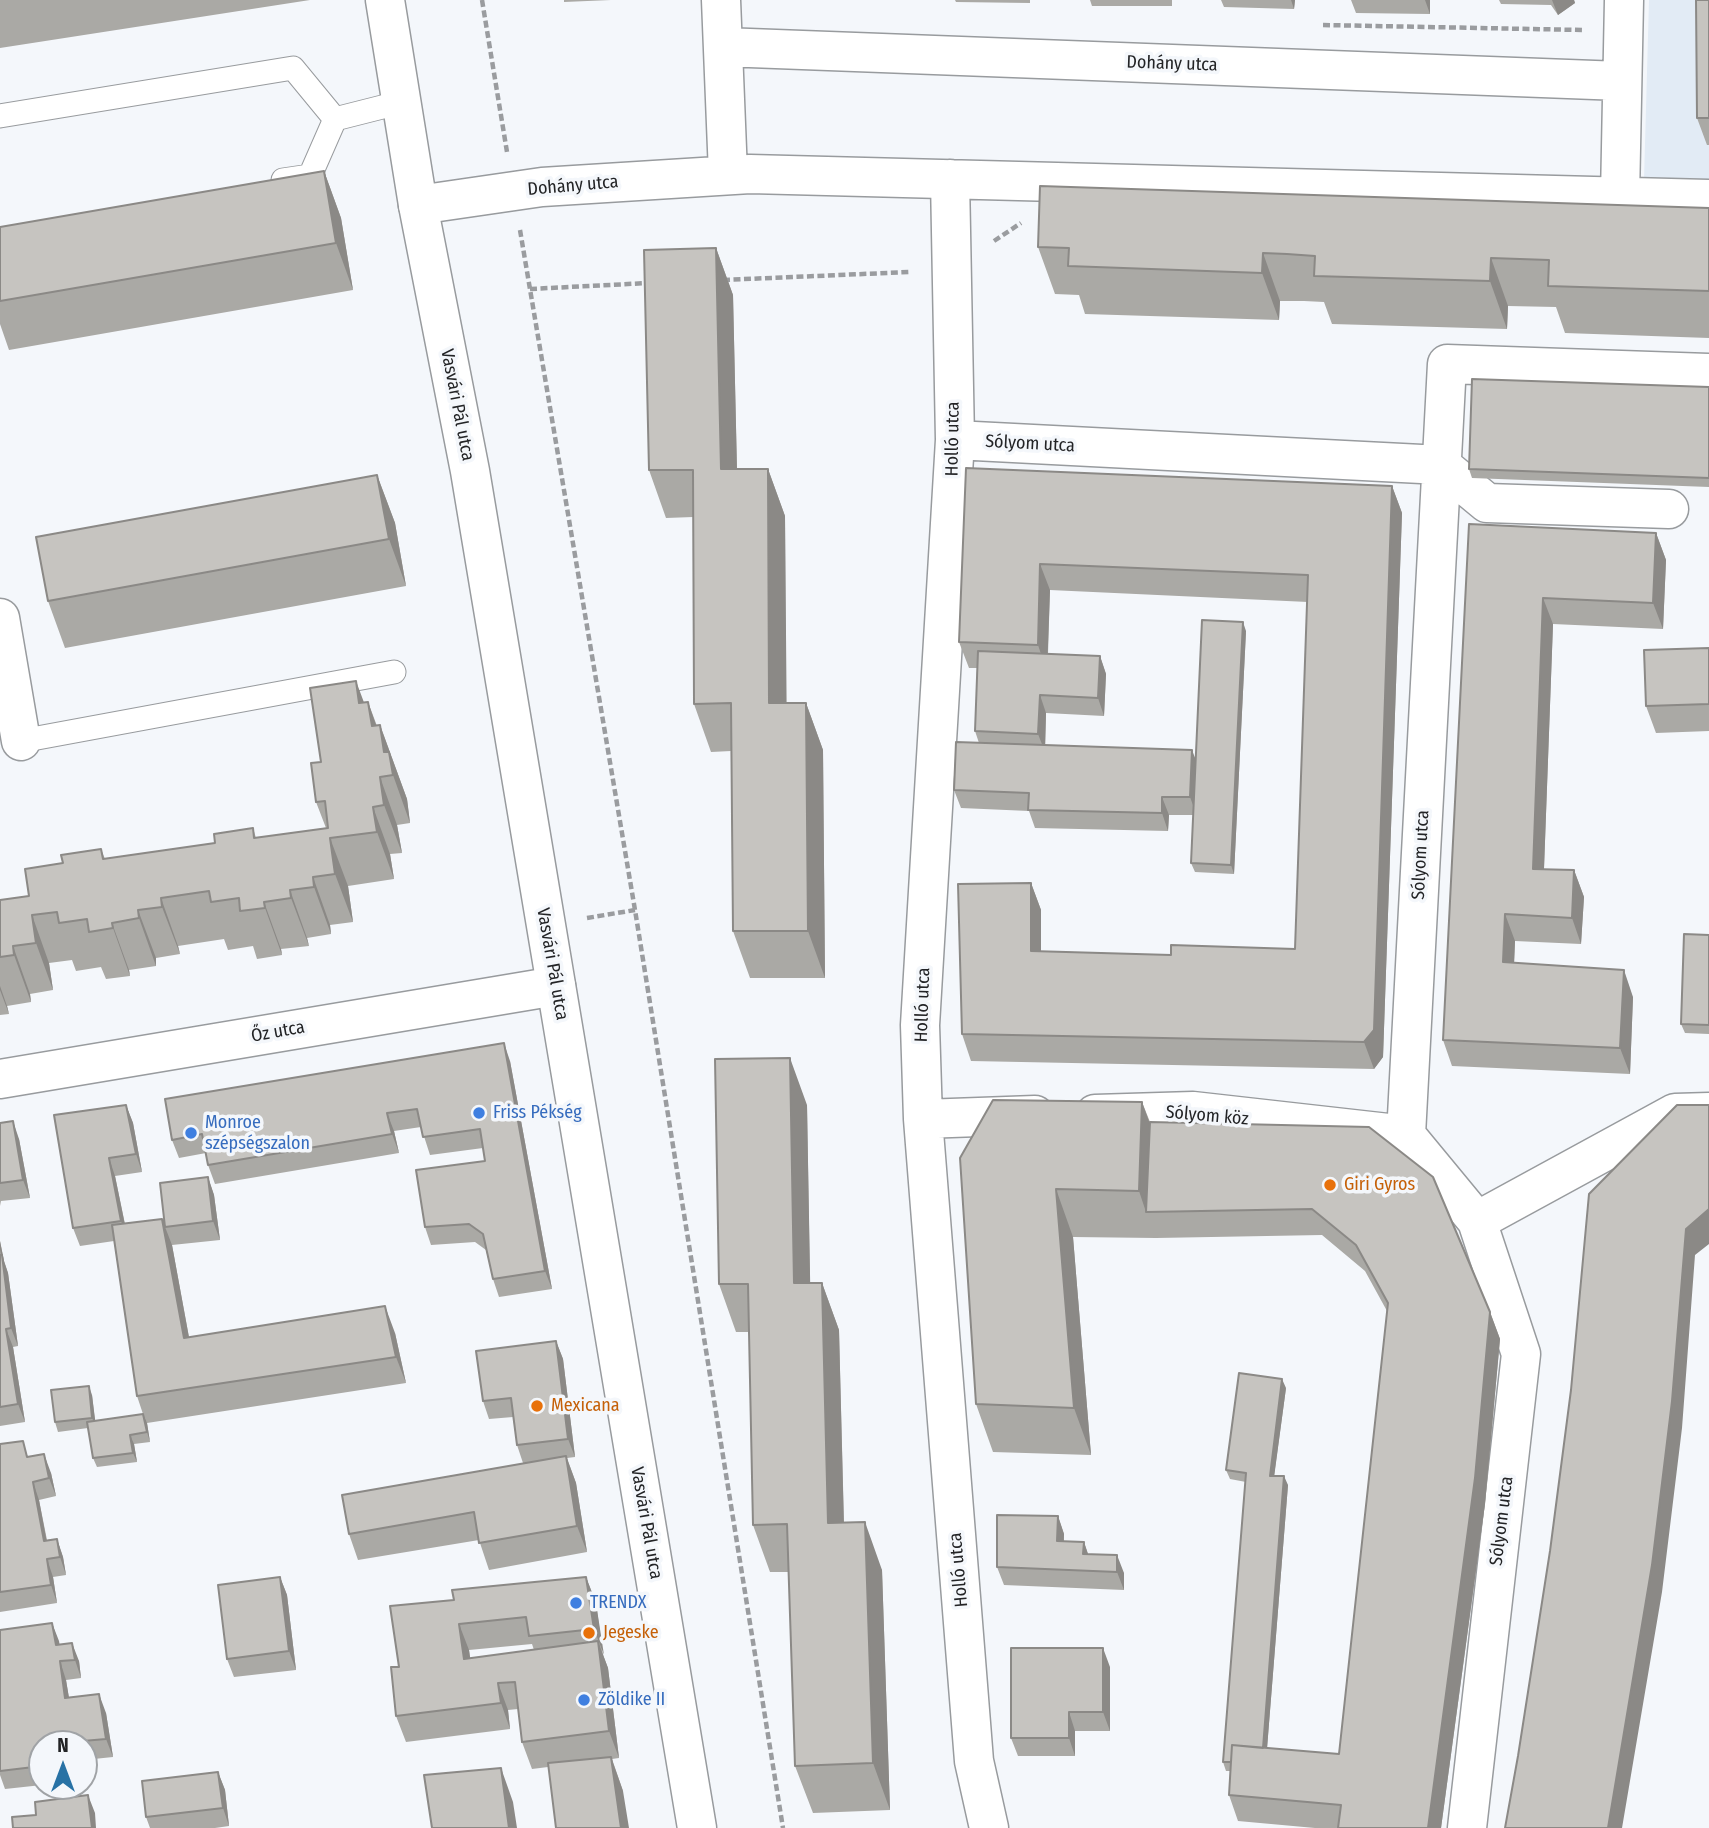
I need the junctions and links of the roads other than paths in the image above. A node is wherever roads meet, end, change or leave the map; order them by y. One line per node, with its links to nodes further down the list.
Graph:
1 (384, 0): 6 (street, Vasvári Pál utca)
2 (721, 0): 4 (street)
3 (1624, 0): 5 (street)
4 (723, 47): 5 (street, Dohány utca); 9 (street)
5 (1621, 81): 12 (street)
6 (402, 102): 8 (lane); 14 (street, Vasvári Pál utca)
7 (0, 116): 8 (lane)
8 (335, 119): 11 (lane)
9 (728, 174): 10 (street, Dohány utca); 14 (street, Dohány utca)
10 (950, 179): 12 (street, Dohány utca); 16 (street, Holló utca)
11 (257, 185)
12 (1620, 197): 13 (street, Dohány utca)
13 (1709, 198)
14 (418, 205): 22 (street, Vasvári Pál utca)
15 (1709, 373): 17 (street)
16 (955, 439): 17 (street, Sólyom utca); 25 (street, Holló utca)
17 (1441, 465): 18 (street); 26 (street, Sólyom utca)
18 (1669, 509)
19 (0, 618): 21 (street)
20 (394, 672): 21 (lane)
21 (21, 741)
22 (556, 986): 23 (street, Őz utca); 28 (street, Vasvári Pál utca)
23 (0, 1079)
24 (1709, 1112): 27 (street)
25 (923, 1119): 26 (street, Sólyom köz); 29 (street, Holló utca)
26 (1406, 1135): 27 (street, Sólyom utca)
27 (1477, 1221): 30 (street, Sólyom utca)
28 (697, 1828)
29 (989, 1828)
30 (1467, 1828)

